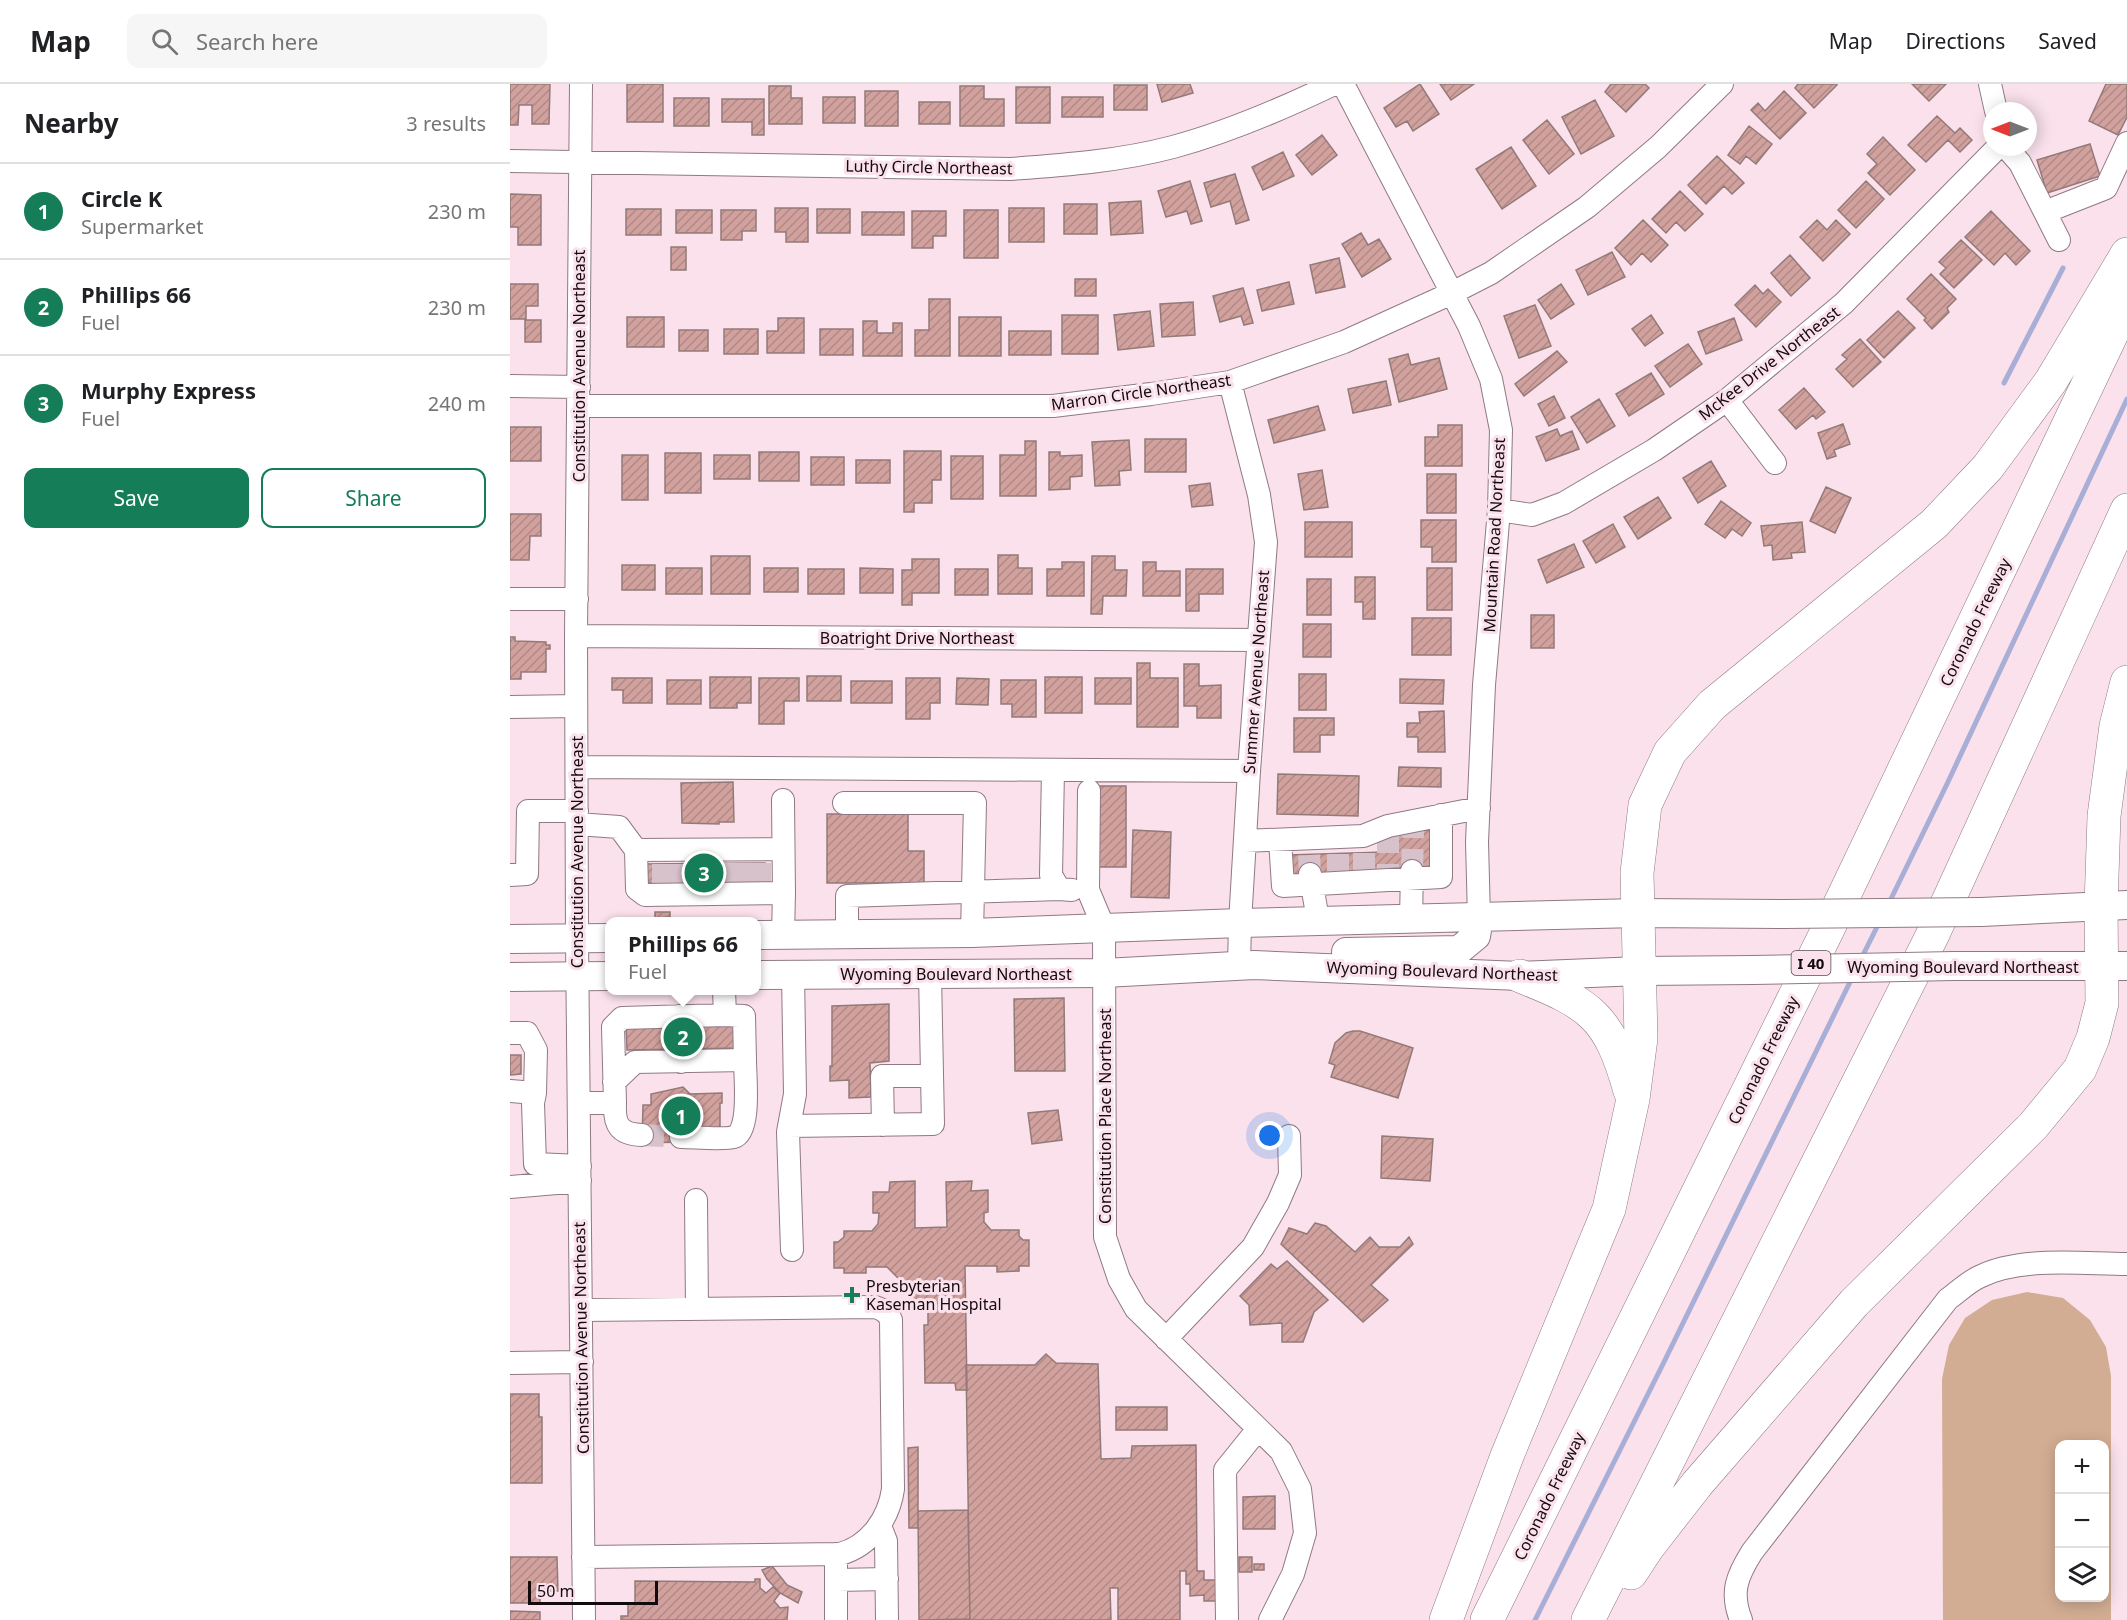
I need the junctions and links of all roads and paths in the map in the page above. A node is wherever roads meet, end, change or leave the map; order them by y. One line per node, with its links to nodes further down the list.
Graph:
1 (581, 84): 11 (street, Constitution Avenue Northeast)
2 (1334, 84): 11 (street, Luthy Circle Northeast)
3 (1343, 84): 15 (street, Mountain Road Northeast)
4 (1722, 84): 15 (street, Marron Circle Northeast)
5 (1990, 84): 6 (street)
6 (1994, 102)
7 (2127, 143): 12 (street)
8 (1989, 156): 20 (street, McKee Drive Northeast)
9 (2014, 156): 12 (street)
10 (510, 160): 11 (street, Luthy Circle Northeast)
11 (580, 162): 19 (street, Constitution Avenue Northeast)
12 (2045, 212): 13 (street)
13 (2060, 240)
14 (2127, 254): 56 (highway)
15 (1452, 293): 17 (street, Marron Circle Northeast); 22 (street, Mountain Road Northeast)
16 (2127, 302): 118 (highway, Coronado Freeway / I 40)
17 (1230, 382): 19 (street, Marron Circle Northeast); 27 (street, Summer Avenue Northeast)
18 (510, 386): 19 (street, Marron Circle Northeast)
19 (579, 396): 25 (street, Constitution Avenue Northeast)
20 (1727, 400): 21 (street); 22 (street, McKee Drive Northeast)
21 (1774, 463)
22 (1499, 510): 37 (street, Mountain Road Northeast)
23 (2127, 510): 119 (highway)
24 (510, 599): 25 (street)
25 (577, 599): 26 (street, Constitution Avenue Northeast)
26 (576, 636): 27 (street, Boatright Drive Northeast); 29 (street, Constitution Avenue Northeast)
27 (1258, 640): 33 (street, Summer Avenue Northeast)
28 (2127, 682): 39 (highway)
29 (576, 706): 30 (street); 31 (street, Constitution Avenue Northeast)
30 (510, 707)
31 (577, 767): 32 (street); 40 (street, Constitution Avenue Northeast)
32 (1053, 770): 33 (street); 51 (street)
33 (1249, 771): 42 (street, Summer Avenue Northeast)
34 (1089, 791): 52 (street)
35 (783, 801): 43 (street)
36 (844, 803): 53 (street)
37 (1479, 808): 38 (street); 57 (street, Mountain Road Northeast)
38 (1441, 815): 45 (street); 50 (street)
39 (2104, 816): 44 (highway); 55 (highway)
40 (577, 818): 48 (street); 49 (street); 67 (street, Constitution Avenue Northeast)
41 (1280, 840): 42 (street); 47 (street); 47 (street)
42 (1245, 841): 60 (street, Summer Avenue Northeast)
43 (783, 849): 48 (street); 54 (street)
44 (2127, 855)
45 (1363, 861): 46 (street); 46 (street); 50 (street)
46 (1338, 862): 47 (street); 47 (street)
47 (1310, 863): 59 (street)
48 (702, 872): 54 (street)
49 (510, 874)
50 (1412, 875): 58 (street)
51 (1059, 889): 52 (street); 53 (street)
52 (1088, 890): 61 (street)
53 (973, 892): 62 (street); 63 (street)
54 (784, 893): 64 (street)
55 (2114, 905): 56 (main road, bridge); 69 (highway)
56 (1638, 913): 57 (main road); 70 (highway)
57 (1479, 918): 58 (main road); 68 (main road)
58 (1411, 919): 59 (main road)
59 (1315, 922): 60 (main road)
60 (1240, 923): 61 (main road); 68 (street, Summer Avenue Northeast)
61 (1104, 928): 63 (main road); 71 (street, Constitution Place Northeast)
62 (847, 933): 63 (main road); 64 (main road)
63 (972, 933)
64 (770, 935)
65 (605, 938): 67 (main road)
66 (510, 939): 67 (main road)
67 (577, 939): 78 (street, Constitution Avenue Northeast)
68 (1247, 966): 71 (main road, Wyoming Boulevard Northeast); 76 (main road, Wyoming Boulevard Northeast)
69 (2114, 966): 70 (main road, Wyoming Boulevard Northeast, bridge); 120 (highway)
70 (1640, 971): 76 (main road, Wyoming Boulevard Northeast); 89 (highway)
71 (1104, 973): 72 (main road, Wyoming Boulevard Northeast); 103 (street, Constitution Place Northeast)
72 (930, 974): 74 (main road, Wyoming Boulevard Northeast); 85 (street)
73 (761, 975): 74 (main road, Wyoming Boulevard Northeast)
74 (793, 975): 92 (street)
75 (605, 976): 78 (main road)
76 (1520, 976): 89 (highway)
77 (510, 977): 78 (main road)
78 (578, 977): 90 (street, Constitution Avenue Northeast)
79 (724, 995): 80 (street)
80 (724, 1015): 81 (street); 83 (street)
81 (680, 1016): 84 (street); 87 (street)
82 (510, 1033): 88 (street)
83 (744, 1060): 84 (street); 95 (street)
84 (681, 1062): 87 (street)
85 (932, 1076): 91 (street); 91 (street)
86 (510, 1091): 88 (street)
87 (615, 1092): 90 (street); 93 (street)
88 (535, 1093): 96 (street)
89 (1633, 1099): 117 (highway)
90 (579, 1103): 96 (street, Constitution Avenue Northeast)
91 (883, 1125): 92 (street)
92 (789, 1126): 99 (street)
93 (642, 1135)
94 (1289, 1136): 103 (street)
95 (681, 1137)
96 (580, 1173): 97 (street); 102 (street, Constitution Avenue Northeast)
97 (510, 1187)
98 (696, 1200): 101 (street)
99 (792, 1250)
100 (2127, 1264): 121 (street)
101 (697, 1309): 102 (street); 107 (street)
102 (581, 1310): 104 (street, Constitution Avenue Northeast)
103 (1166, 1339): 106 (street, Constitution Place Northeast)
104 (582, 1362): 105 (street); 109 (street, Constitution Avenue Northeast)
105 (510, 1363)
106 (1258, 1429): 115 (street); 116 (street, Constitution Place Northeast)
107 (880, 1526): 108 (street); 110 (street)
108 (836, 1554): 109 (street); 111 (street)
109 (583, 1557): 112 (street, Constitution Avenue Northeast)
110 (886, 1579): 111 (street); 114 (street)
111 (836, 1580): 113 (street)
112 (584, 1620)
113 (836, 1620)
114 (887, 1620)
115 (1227, 1620)
116 (1270, 1620)
117 (1446, 1620)
118 (1488, 1620)
119 (1588, 1620)
120 (1602, 1620)
121 (1741, 1620)

